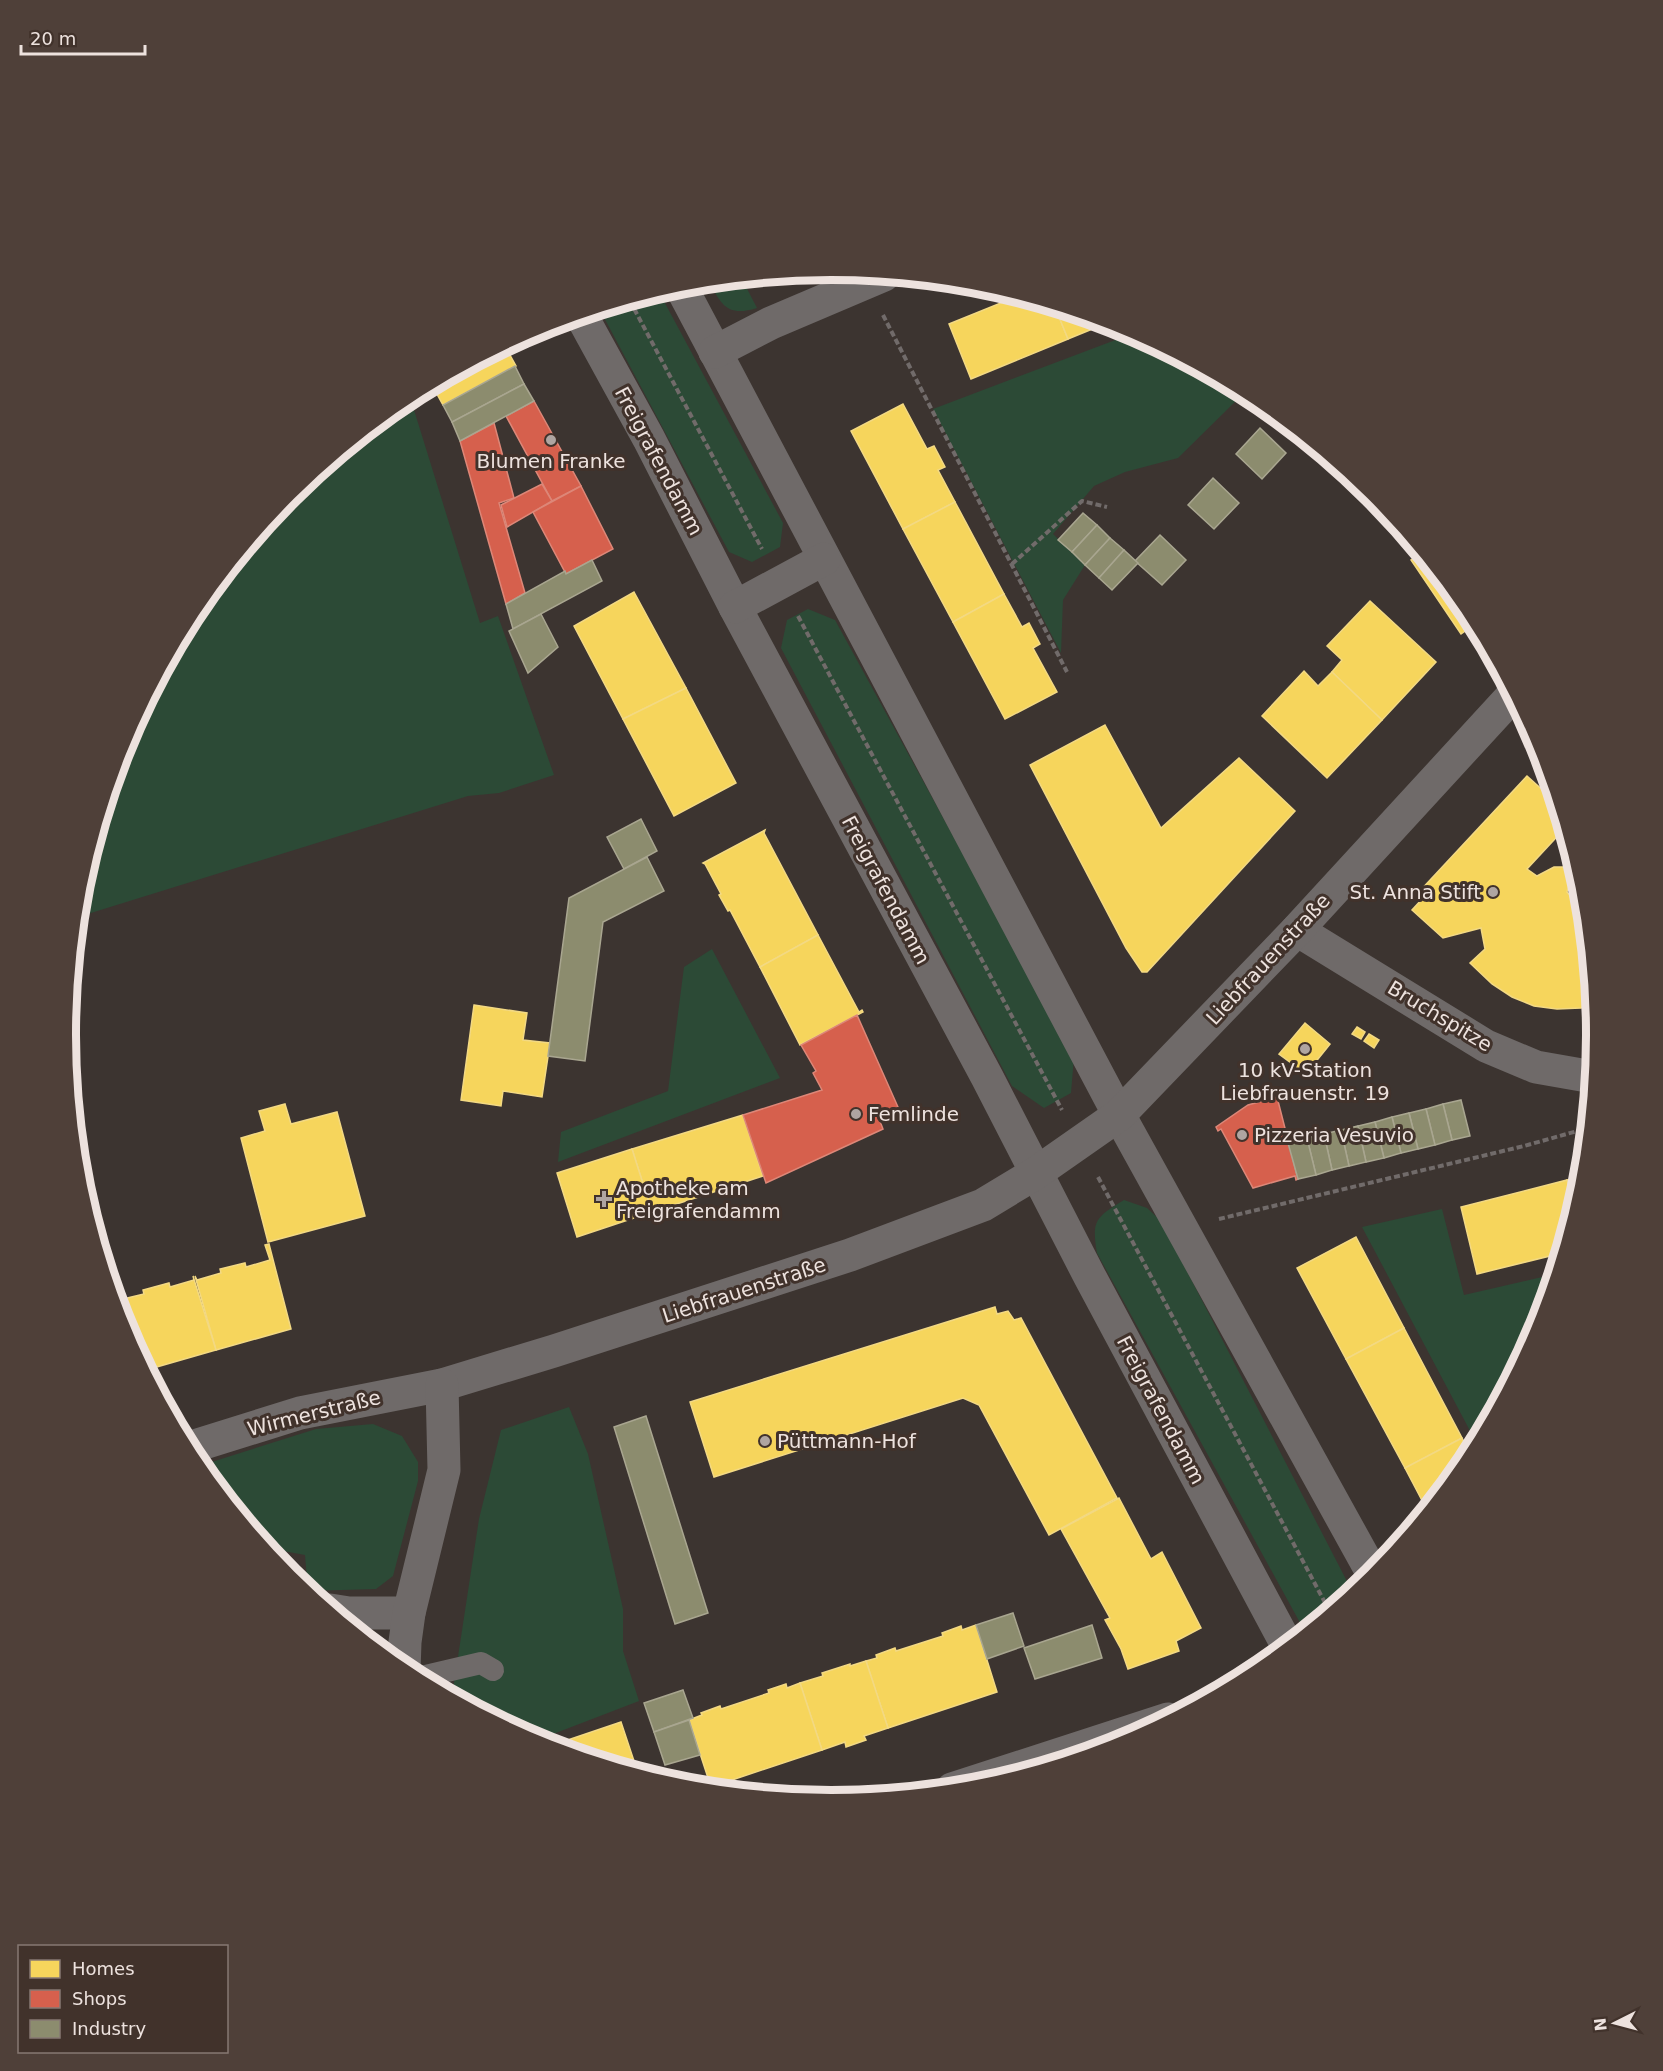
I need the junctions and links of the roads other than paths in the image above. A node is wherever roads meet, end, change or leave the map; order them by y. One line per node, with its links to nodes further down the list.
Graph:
1 (869, 282): 4 (street)
2 (685, 295): 4 (street)
3 (585, 322): 6 (street, Freigrafendamm)
4 (714, 352): 5 (street)
5 (824, 559): 6 (street); 10 (street)
6 (735, 607): 11 (street, Freigrafendamm)
7 (1508, 700): 8 (street, Liebfrauenstraße)
8 (1297, 930): 9 (street, Bruchspitze); 10 (street, Liebfrauenstraße)
9 (1585, 1076)
10 (1119, 1115): 11 (street); 14 (street)
11 (1036, 1173): 12 (street, Liebfrauenstraße); 17 (street, Freigrafendamm)
12 (442, 1385): 13 (street, Wirmerstraße); 15 (street)
13 (198, 1445)
14 (1368, 1566)
15 (409, 1613): 16 (street); 18 (street)
16 (347, 1614)
17 (1284, 1639)
18 (404, 1658)
19 (493, 1670): 20 (lane)
20 (431, 1675)
21 (1086, 1746): 22 (street)
22 (1024, 1766)

